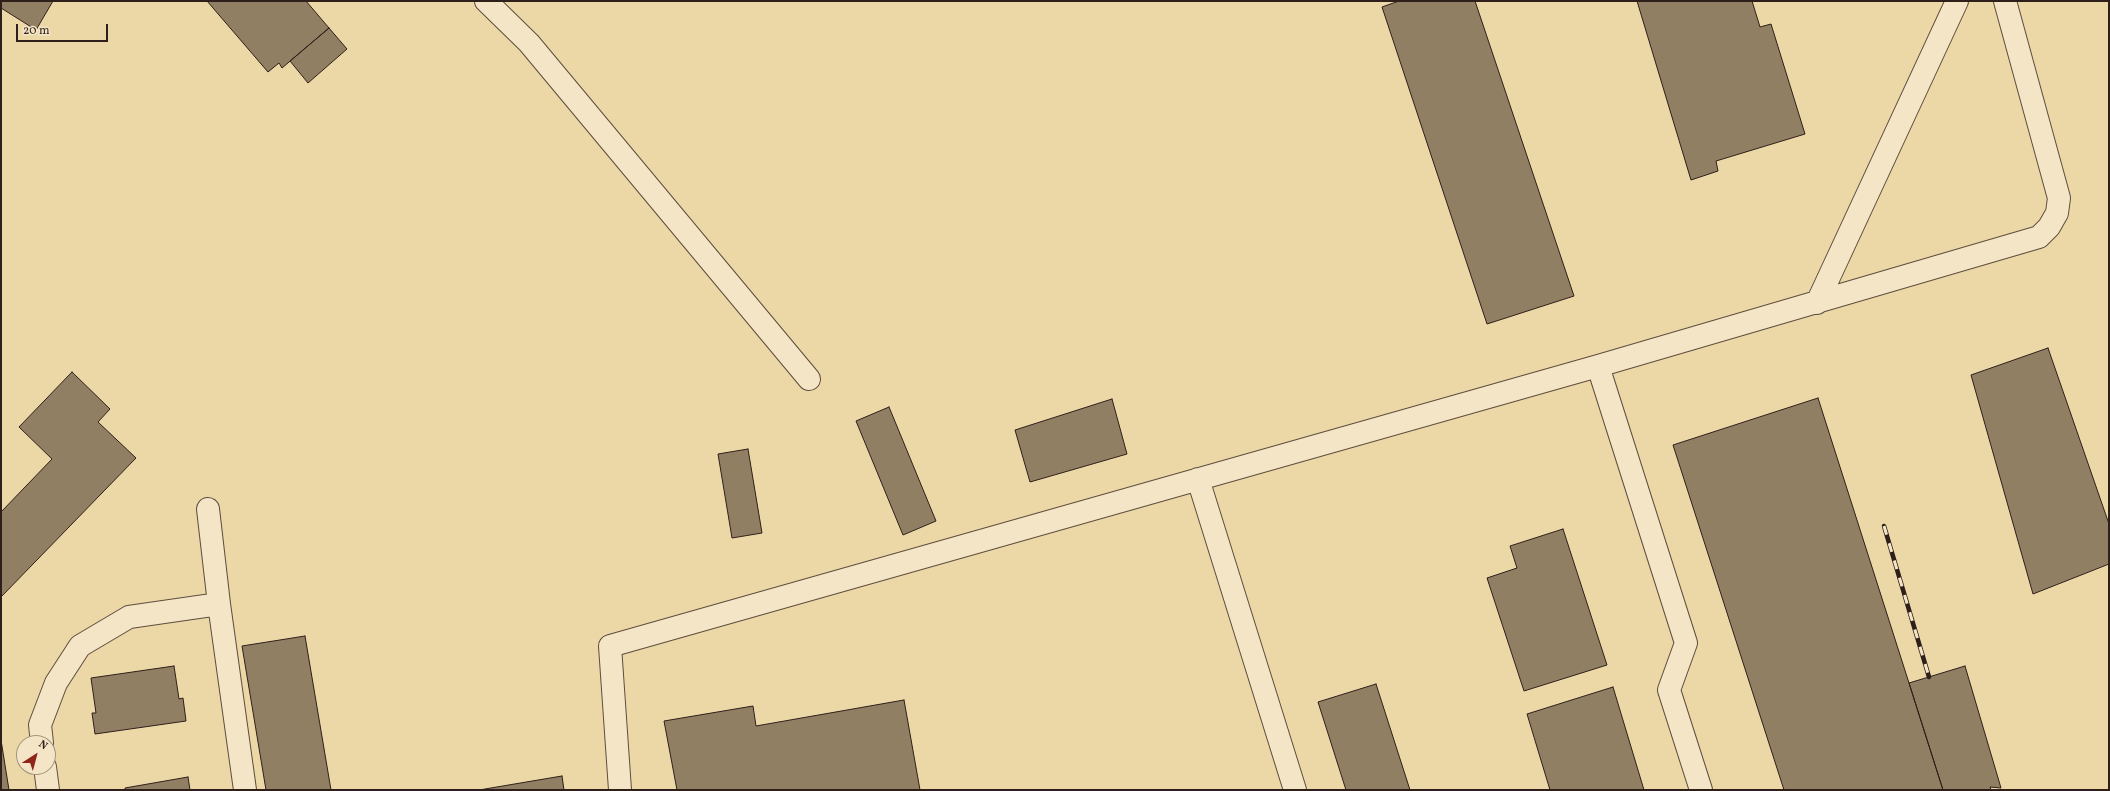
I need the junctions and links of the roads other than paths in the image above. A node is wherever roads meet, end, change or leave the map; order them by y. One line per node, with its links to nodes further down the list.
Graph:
1 (486, 1): 6 (lane)
2 (1957, 1): 4 (lane)
3 (2005, 1): 4 (lane)
4 (1817, 302): 5 (lane)
5 (1598, 366): 7 (lane); 16 (lane)
6 (809, 378)
7 (1198, 479): 14 (lane); 15 (lane)
8 (208, 509): 9 (lane)
9 (219, 604): 10 (lane); 13 (lane)
10 (41, 735)
11 (46, 775): 12 (lane)
12 (48, 790)
13 (245, 790)
14 (620, 790)
15 (1294, 790)
16 (1701, 790)

